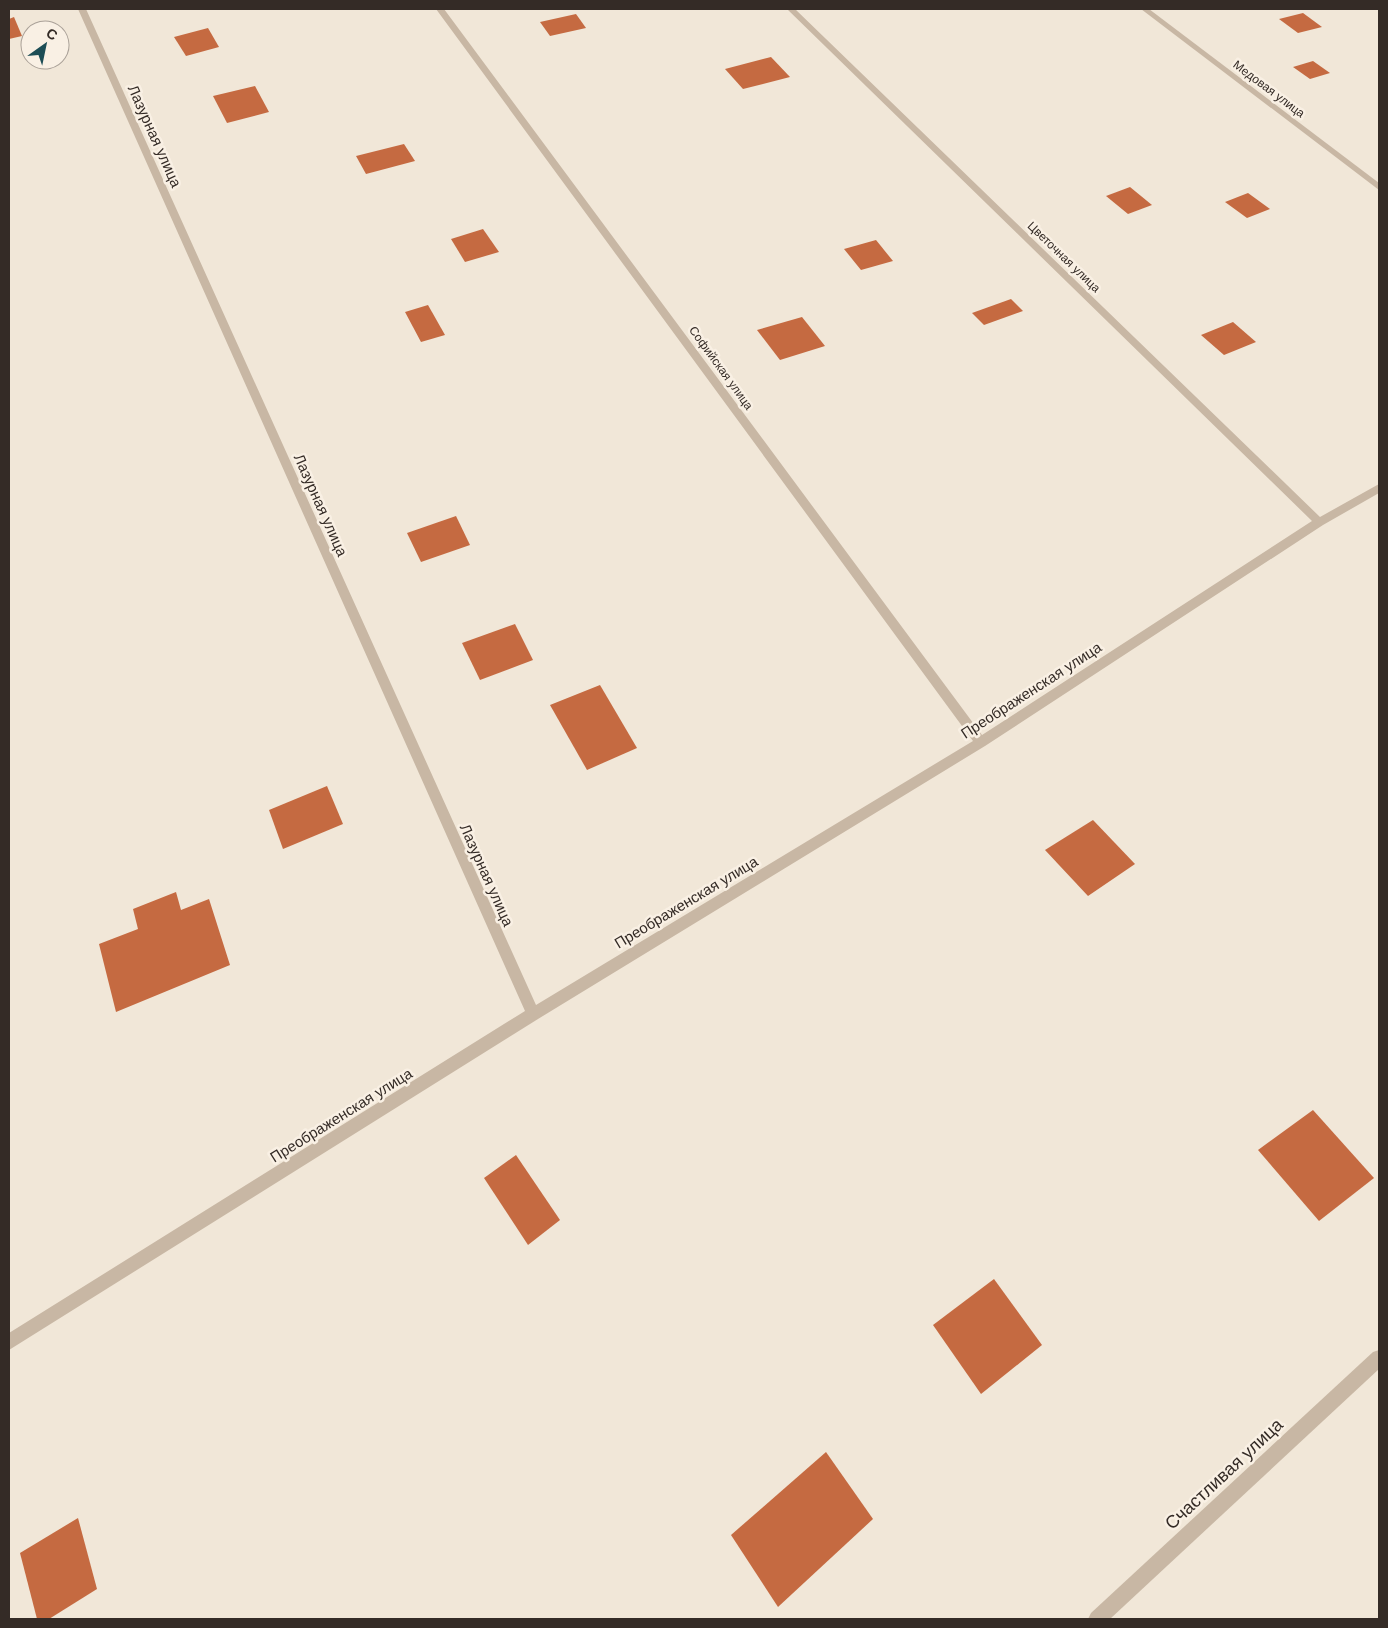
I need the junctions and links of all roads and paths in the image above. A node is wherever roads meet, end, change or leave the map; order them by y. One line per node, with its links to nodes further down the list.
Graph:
1 (82, 9): 9 (street, Лазурная улица)
2 (440, 9): 8 (street, Софийская улица)
3 (791, 9): 7 (street, Цветочная улица)
4 (1145, 9): 5 (street, Медовая улица)
5 (1379, 187)
6 (1379, 488): 7 (street, Преображенская улица)
7 (1320, 522): 8 (street, Преображенская улица)
8 (981, 742): 9 (street, Преображенская улица)
9 (533, 1014): 10 (street, Преображенская улица)
10 (9, 1342)
11 (1379, 1358): 12 (street, Счастливая улица)
12 (1097, 1619)

